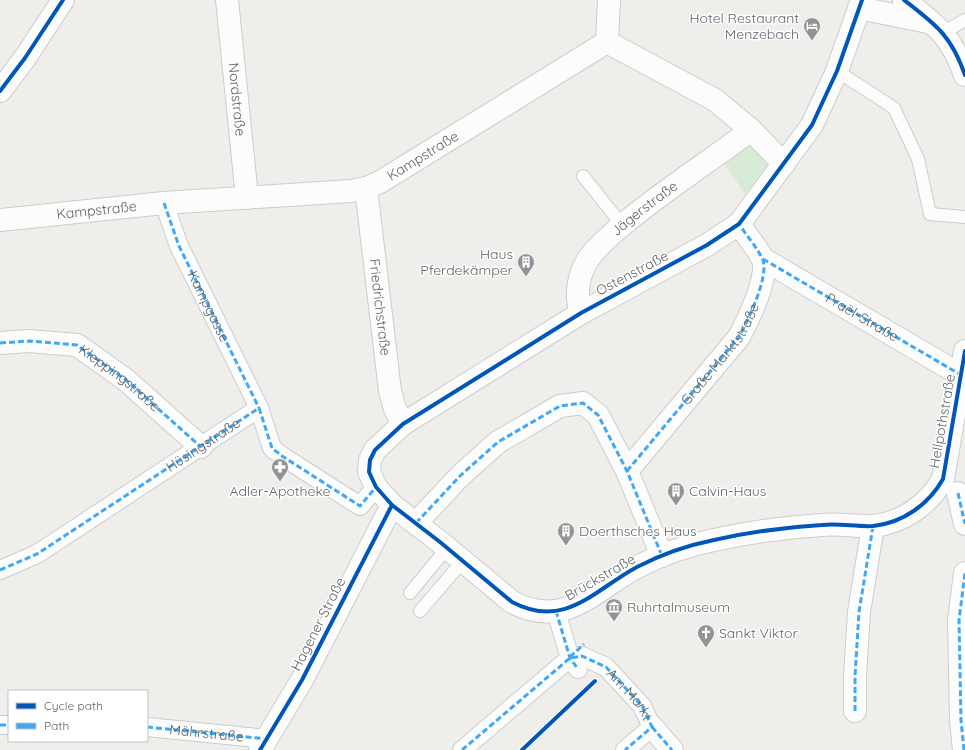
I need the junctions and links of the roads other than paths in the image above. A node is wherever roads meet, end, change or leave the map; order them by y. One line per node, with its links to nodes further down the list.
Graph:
1 (63, 0): 11 (street)
2 (227, 0): 16 (street, Nordstraße)
3 (609, 0): 8 (street)
4 (904, 0): 7 (street)
5 (861, 4): 7 (street); 9 (street, Ostenstraße)
6 (965, 20): 7 (lane)
7 (938, 28): 10 (street)
8 (607, 42): 12 (street); 15 (street, Kampstraße)
9 (837, 71): 13 (street, Ostenstraße); 18 (lane)
10 (965, 75)
11 (0, 91)
12 (751, 130): 13 (street); 21 (street, Jägerstraße)
13 (784, 164): 20 (street, Ostenstraße)
14 (583, 176): 21 (lane)
15 (366, 188): 16 (street, Kampstraße); 28 (street, Friedrichstraße)
16 (246, 198): 17 (street, Kampstraße)
17 (164, 203): 19 (street, Kampstraße); 27 (street, Kampgasse)
18 (965, 217)
19 (0, 220)
20 (739, 224): 22 (street); 23 (street, Ostenstraße)
21 (622, 225): 23 (street, Jägerstraße)
22 (763, 259): 26 (street, Praël-Straße); 30 (street, Große Marktstraße)
23 (581, 313): 28 (street, Ostenstraße)
24 (0, 343): 29 (street, Kleppingstraße)
25 (965, 352): 26 (street, Hellpothstraße)
26 (961, 375): 32 (street, Hellpothstraße)
27 (259, 408): 29 (street, Hüsingstraße); 31 (street, Hüsingstraße)
28 (403, 424): 31 (street, Ostenstraße)
29 (201, 447): 40 (street, Hüsingstraße)
30 (628, 471): 35 (street); 39 (street)
31 (376, 487): 34 (street, Ostenstraße)
32 (936, 492): 33 (street); 37 (street, Brückstraße)
33 (962, 493): 36 (street)
34 (392, 505): 35 (street, Brückstraße); 50 (street, Hagener Straße)
35 (416, 523): 38 (street, Brückstraße)
36 (965, 524)
37 (874, 526): 39 (street, Brückstraße); 47 (street)
38 (455, 554): 42 (lane); 43 (lane); 44 (street, Brückstraße)
39 (662, 556): 44 (street, Brückstraße)
40 (0, 570)
41 (965, 573): 54 (street)
42 (410, 593)
43 (420, 610)
44 (556, 611): 46 (street)
45 (584, 644): 46 (street)
46 (574, 664): 49 (street, Am Markt); 51 (street)
47 (854, 711)
48 (148, 727): 50 (street, Mährstraße)
49 (652, 727): 52 (street, Am Markt); 53 (street)
50 (263, 745)
51 (462, 750)
52 (625, 750)
53 (672, 750)
54 (964, 750)

